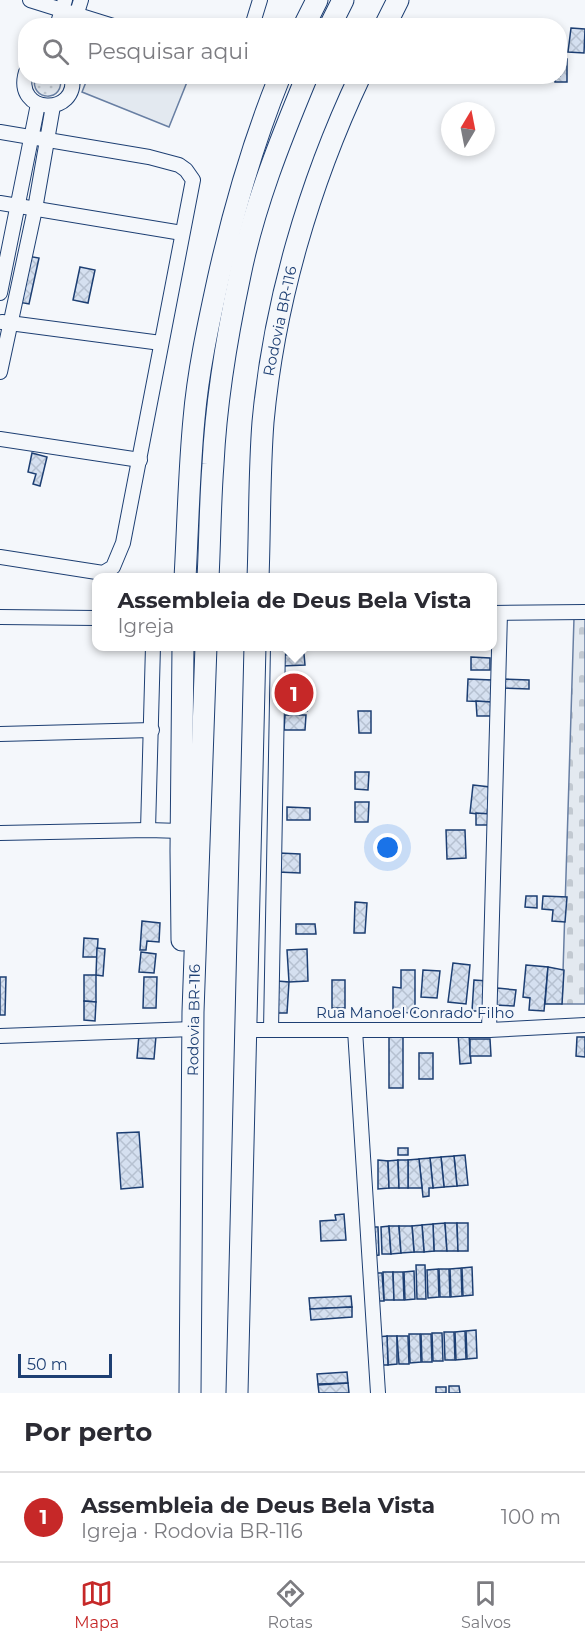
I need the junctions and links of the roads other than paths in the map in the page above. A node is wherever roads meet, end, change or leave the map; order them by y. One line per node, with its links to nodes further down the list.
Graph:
1 (30, 0): 6 (street)
2 (260, 0): 8 (street)
3 (317, 0): 9 (highway)
4 (343, 0): 10 (highway)
5 (398, 0): 11 (highway)
6 (63, 5): 7 (street)
7 (77, 13)
8 (254, 18)
9 (308, 18)
10 (334, 18)
11 (389, 18)
12 (24, 84): 17 (street)
13 (71, 84): 18 (street)
14 (277, 84): 33 (highway)
15 (304, 84): 34 (highway)
16 (357, 84): 35 (highway, Rodovia BR-116)
17 (38, 104): 18 (street); 20 (street)
18 (53, 106): 21 (street)
19 (0, 132): 20 (street)
20 (30, 138): 21 (street); 23 (street)
21 (47, 140): 24 (street); 25 (street)
22 (0, 203): 23 (street)
23 (19, 207): 24 (street); 26 (street)
24 (35, 209): 25 (street); 27 (street)
25 (182, 233): 28 (street)
26 (0, 293)
27 (5, 322): 28 (street); 29 (street)
28 (161, 343): 31 (street)
29 (0, 372)
30 (0, 439): 31 (street)
31 (140, 460): 32 (street)
32 (0, 557)
33 (185, 573)
34 (208, 573)
35 (258, 573)
36 (585, 612): 37 (street)
37 (497, 613)
38 (0, 617): 39 (street)
39 (92, 618)
40 (153, 651): 46 (street)
41 (183, 651): 49 (highway)
42 (206, 651): 51 (highway, Rodovia BR-116)
43 (255, 651): 53 (highway)
44 (278, 651): 54 (street)
45 (495, 651): 56 (street)
46 (152, 730): 47 (street); 48 (street)
47 (0, 734)
48 (148, 830): 49 (street); 50 (street)
49 (181, 831): 51 (highway)
50 (0, 833)
51 (193, 1020): 57 (street); 58 (highway, Rodovia BR-116)
52 (585, 1025): 56 (street, Rua Manoel Conrado Filho)
53 (246, 1030): 54 (street, Rua Manoel Conrado Filho); 59 (highway)
54 (271, 1030): 55 (street, Rua Manoel Conrado Filho)
55 (355, 1030): 56 (street, Rua Manoel Conrado Filho); 60 (street)
56 (489, 1030)
57 (0, 1036)
58 (190, 1393)
59 (237, 1393)
60 (378, 1393)

